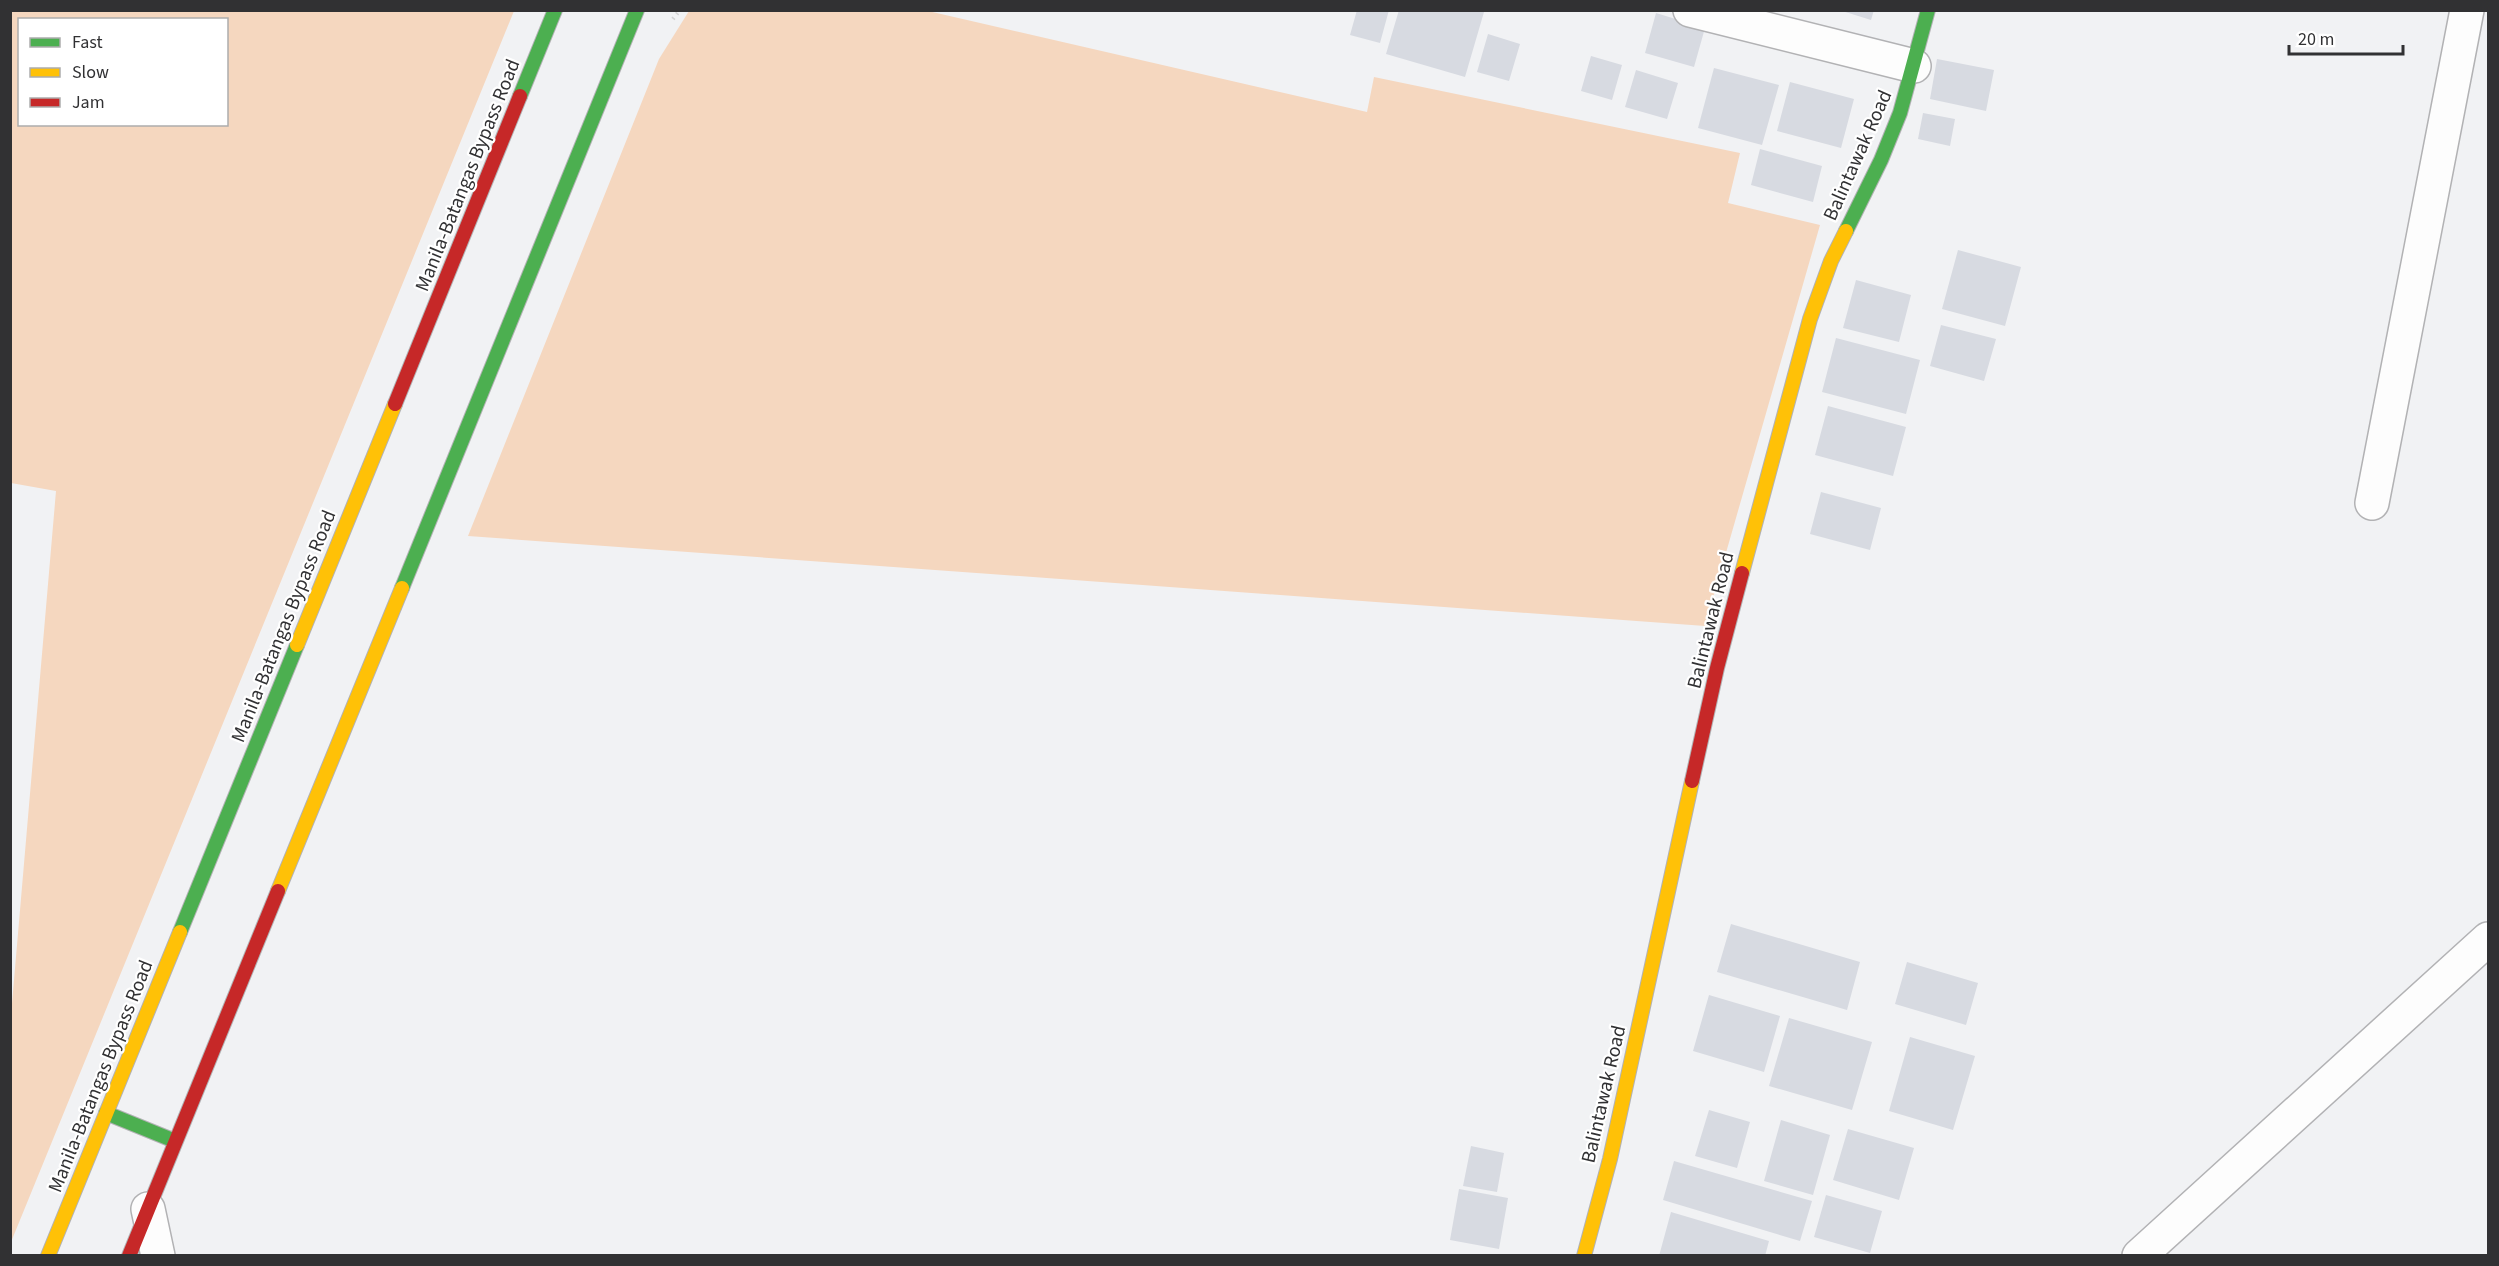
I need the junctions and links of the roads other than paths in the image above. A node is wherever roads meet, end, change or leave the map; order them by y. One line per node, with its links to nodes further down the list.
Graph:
1 (555, 10): 9 (main road, Manila-Batangas Bypass Road)
2 (1690, 10): 6 (street)
3 (1928, 10): 6 (main road, Balintawak Road)
4 (2467, 10): 7 (street)
5 (635, 15): 10 (main road)
6 (1914, 66): 15 (main road, Balintawak Road)
7 (2372, 503)
8 (2488, 939): 16 (street)
9 (106, 1113): 10 (main road); 12 (main road, Manila-Batangas Bypass Road)
10 (175, 1142): 11 (main road)
11 (148, 1209): 13 (main road); 14 (street)
12 (48, 1256)
13 (129, 1256)
14 (158, 1256)
15 (1584, 1256)
16 (2139, 1256)

